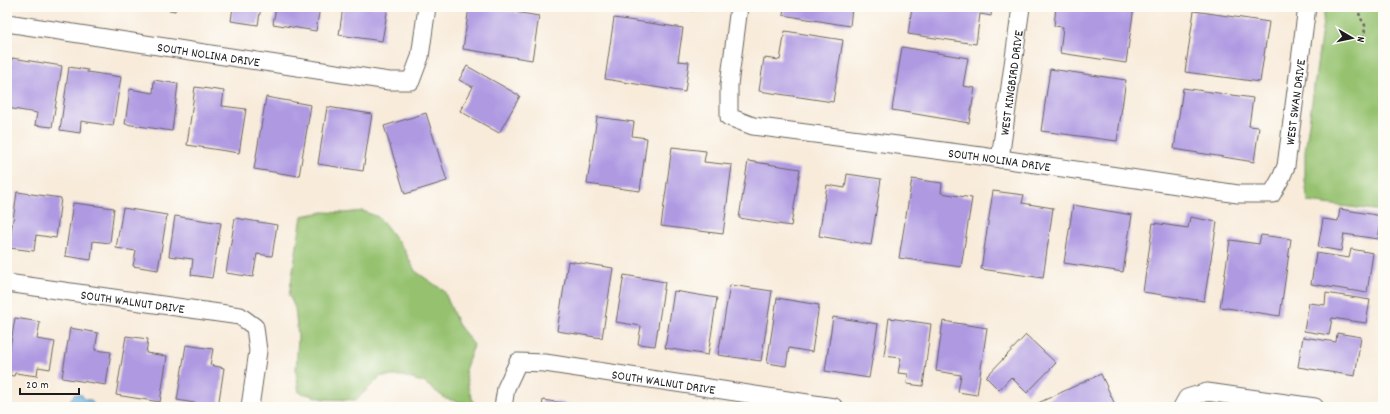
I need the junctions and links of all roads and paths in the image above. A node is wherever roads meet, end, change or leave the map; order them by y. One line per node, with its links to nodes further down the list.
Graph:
1 (427, 7): 6 (street, SOUTH NOLINA DRIVE)
2 (739, 7): 8 (street, SOUTH NOLINA DRIVE)
3 (1021, 7): 8 (street, WEST KINGBIRD DRIVE)
4 (1307, 7): 9 (street, WEST SWAN DRIVE)
5 (1359, 7): 7 (path)
6 (7, 22)
7 (1364, 40)
8 (1000, 159): 9 (street, SOUTH NOLINA DRIVE)
9 (1272, 194)
10 (7, 283): 13 (street, SOUTH WALNUT DRIVE)
11 (761, 401): 14 (street, SOUTH WALNUT DRIVE); 15 (street, SOUTH WALNUT DRIVE)
12 (1184, 402): 16 (street)
13 (250, 407)
14 (503, 407)
15 (834, 407)
16 (1315, 407)

